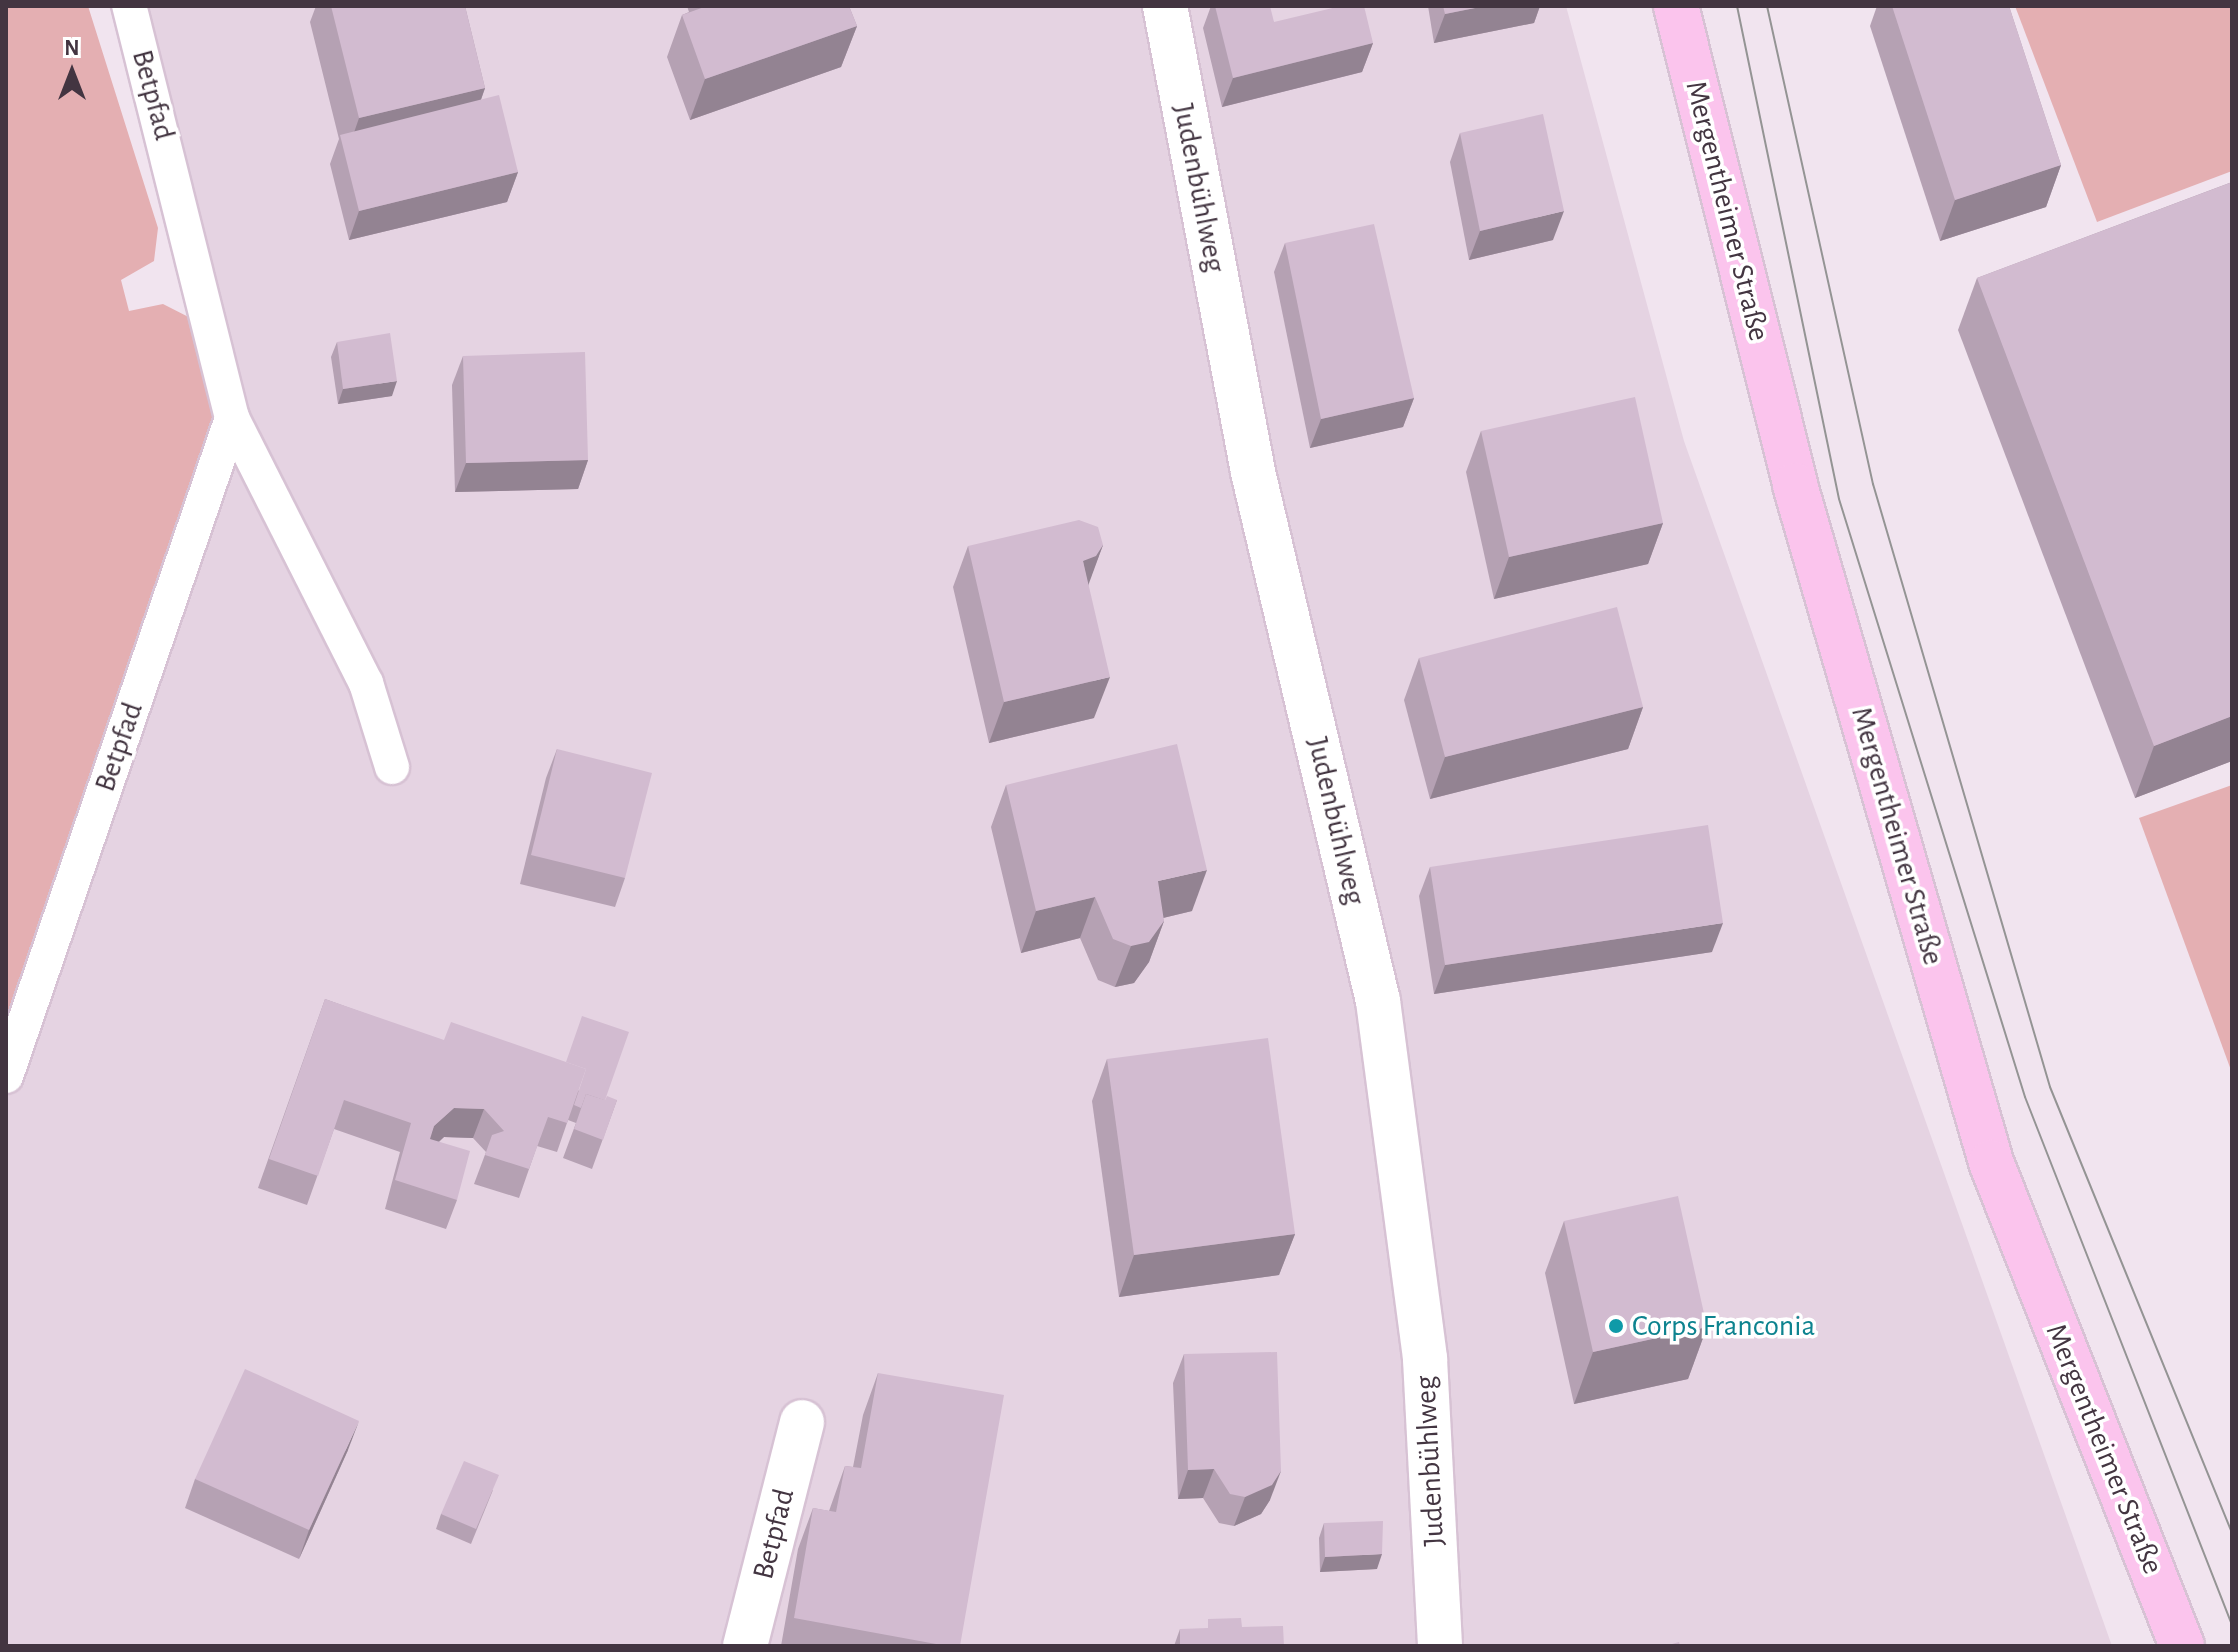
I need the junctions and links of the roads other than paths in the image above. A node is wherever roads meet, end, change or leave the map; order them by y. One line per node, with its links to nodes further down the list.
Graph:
1 (129, 6): 4 (lane, Betpfad)
2 (1165, 6): 9 (street, Judenbühlweg)
3 (1676, 6): 10 (main road, Mergentheimer Straße)
4 (232, 418): 5 (lane, Betpfad); 6 (lane, Betpfad)
5 (392, 767)
6 (6, 1076)
7 (802, 1422): 8 (street, Betpfad)
8 (745, 1646)
9 (1440, 1646)
10 (2182, 1646)

